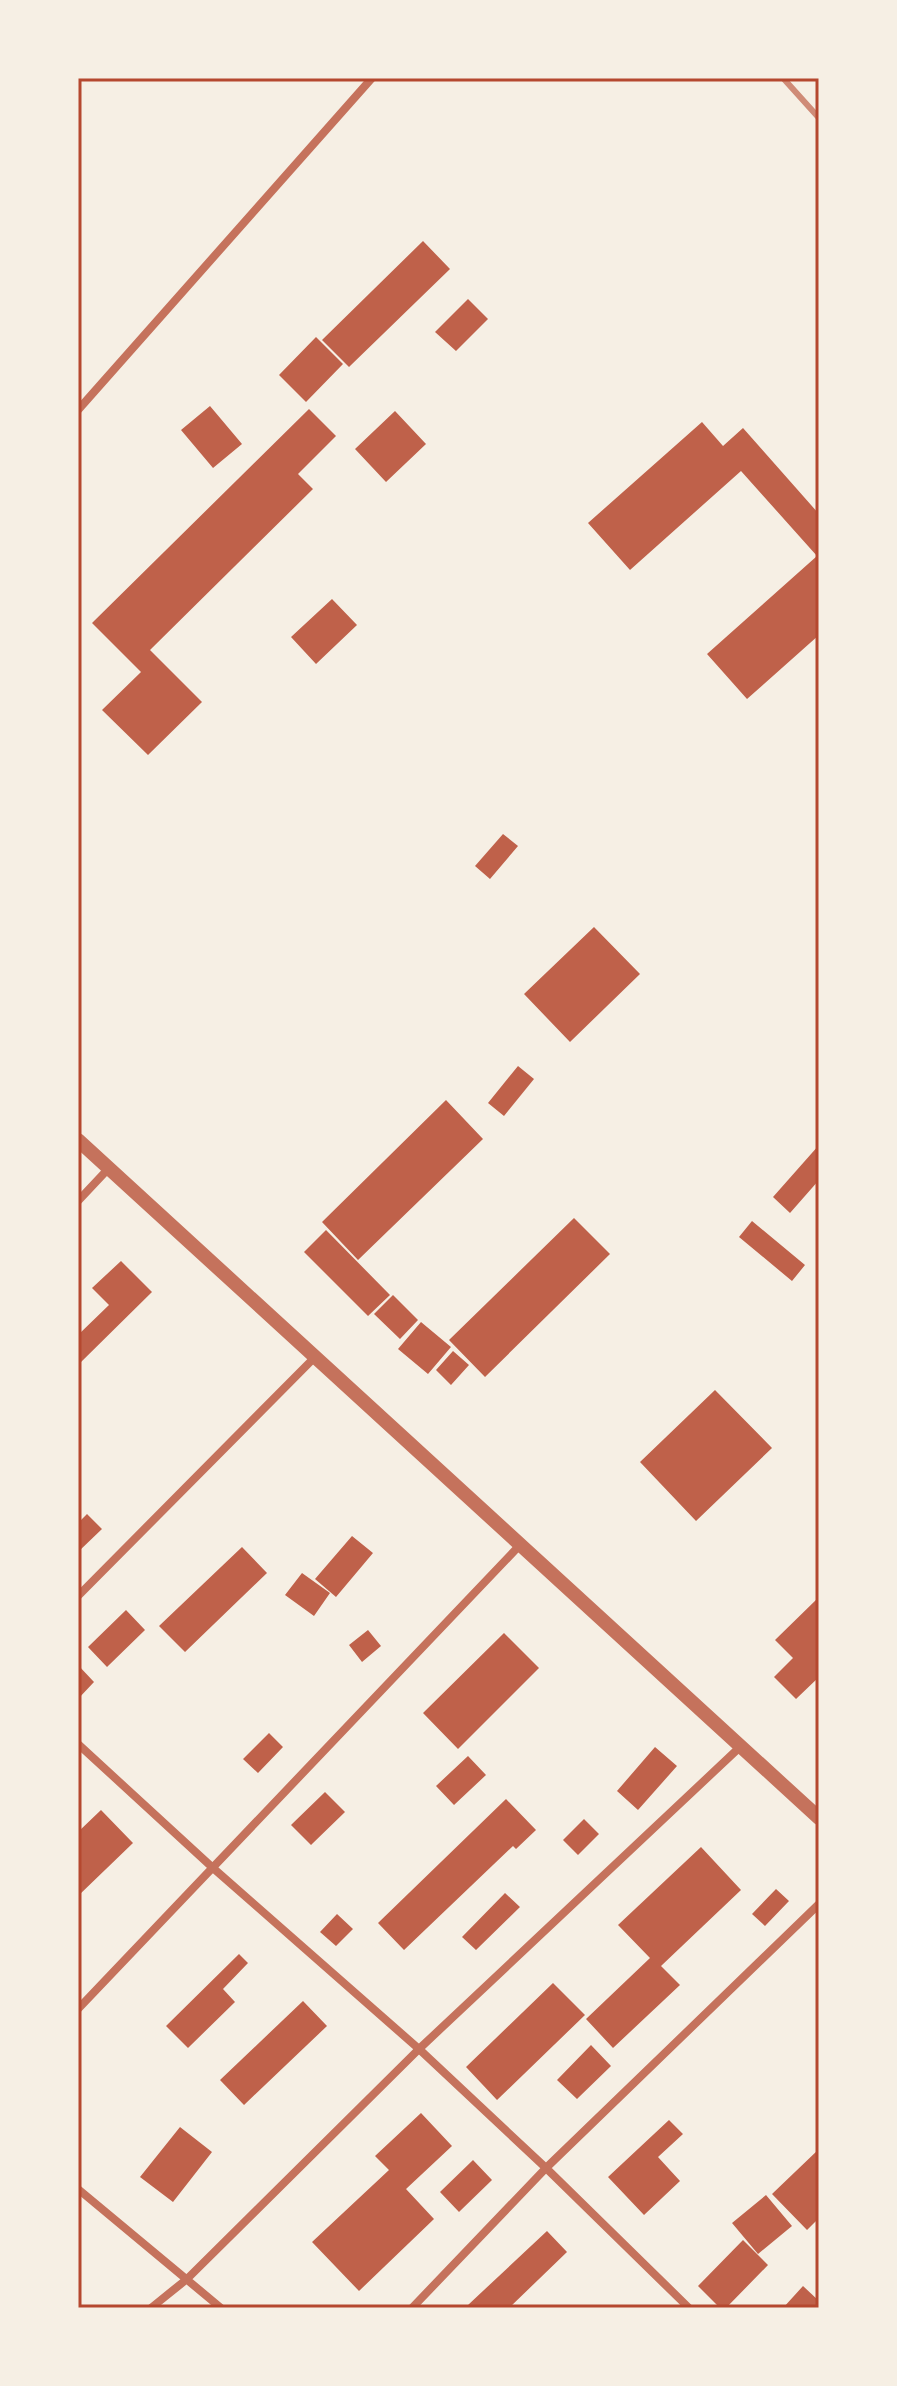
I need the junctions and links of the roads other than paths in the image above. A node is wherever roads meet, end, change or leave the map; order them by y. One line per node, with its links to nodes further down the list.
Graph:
1 (372, 78): 2 (street)
2 (78, 410)
3 (78, 1140): 4 (street)
4 (109, 1168): 5 (street); 6 (street)
5 (78, 1201)
6 (315, 1357): 7 (street); 8 (street)
7 (520, 1545): 10 (street); 12 (street)
8 (78, 1596)
9 (78, 1744): 12 (street)
10 (740, 1747): 11 (street); 15 (street)
11 (819, 1818)
12 (213, 1868): 14 (street); 15 (street)
13 (819, 1904): 16 (street)
14 (78, 2009)
15 (419, 2049): 16 (street); 18 (street)
16 (546, 2168): 21 (street); 22 (street)
17 (78, 2189): 18 (street)
18 (187, 2279): 19 (street); 20 (street)
19 (151, 2308)
20 (221, 2308)
21 (412, 2308)
22 (689, 2308)

